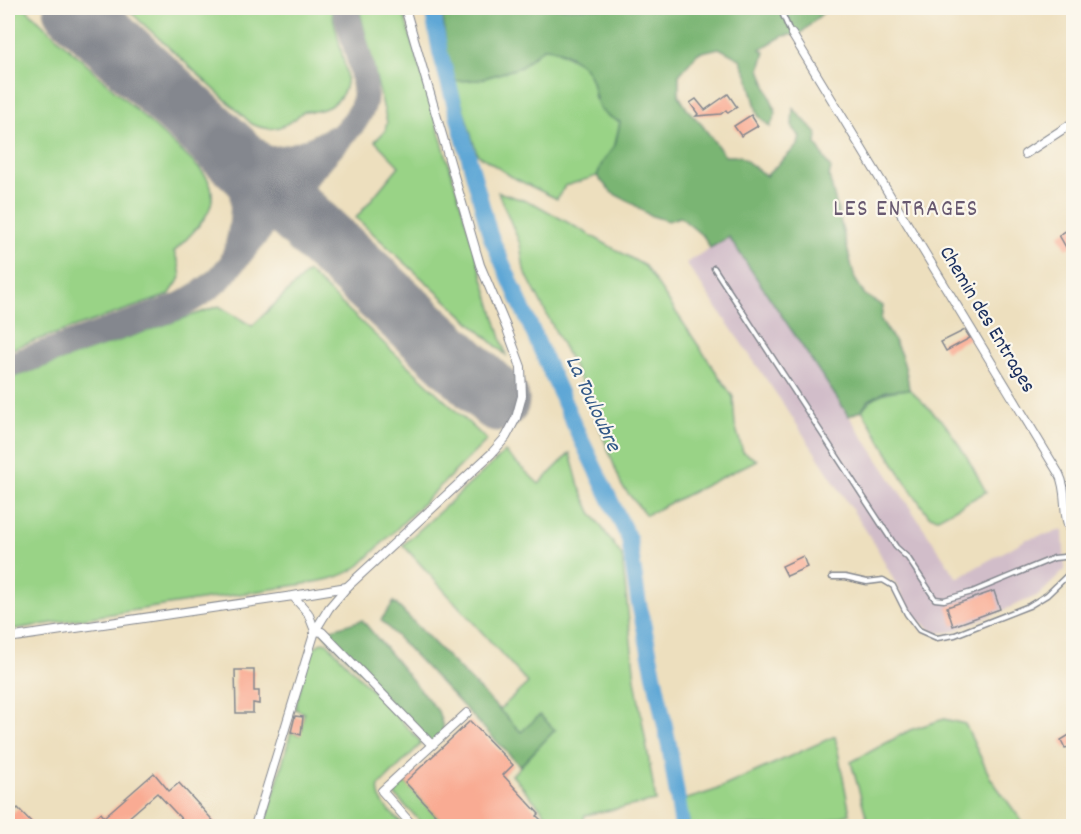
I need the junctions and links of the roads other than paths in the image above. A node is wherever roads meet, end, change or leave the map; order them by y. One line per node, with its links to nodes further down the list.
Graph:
1 (405, 8): 11 (street)
2 (780, 8): 3 (lane)
3 (792, 34): 7 (street, Chemin des Entrages)
4 (1074, 122): 5 (street)
5 (1025, 154)
6 (714, 268): 8 (lane)
7 (1074, 538)
8 (1074, 556)
9 (1074, 569): 10 (lane)
10 (832, 577)
11 (347, 588): 12 (street); 13 (street)
12 (293, 596): 13 (street); 14 (street)
13 (315, 631): 16 (street); 17 (street)
14 (8, 638)
15 (466, 713): 16 (street)
16 (432, 745): 18 (street)
17 (255, 826)
18 (413, 826)

